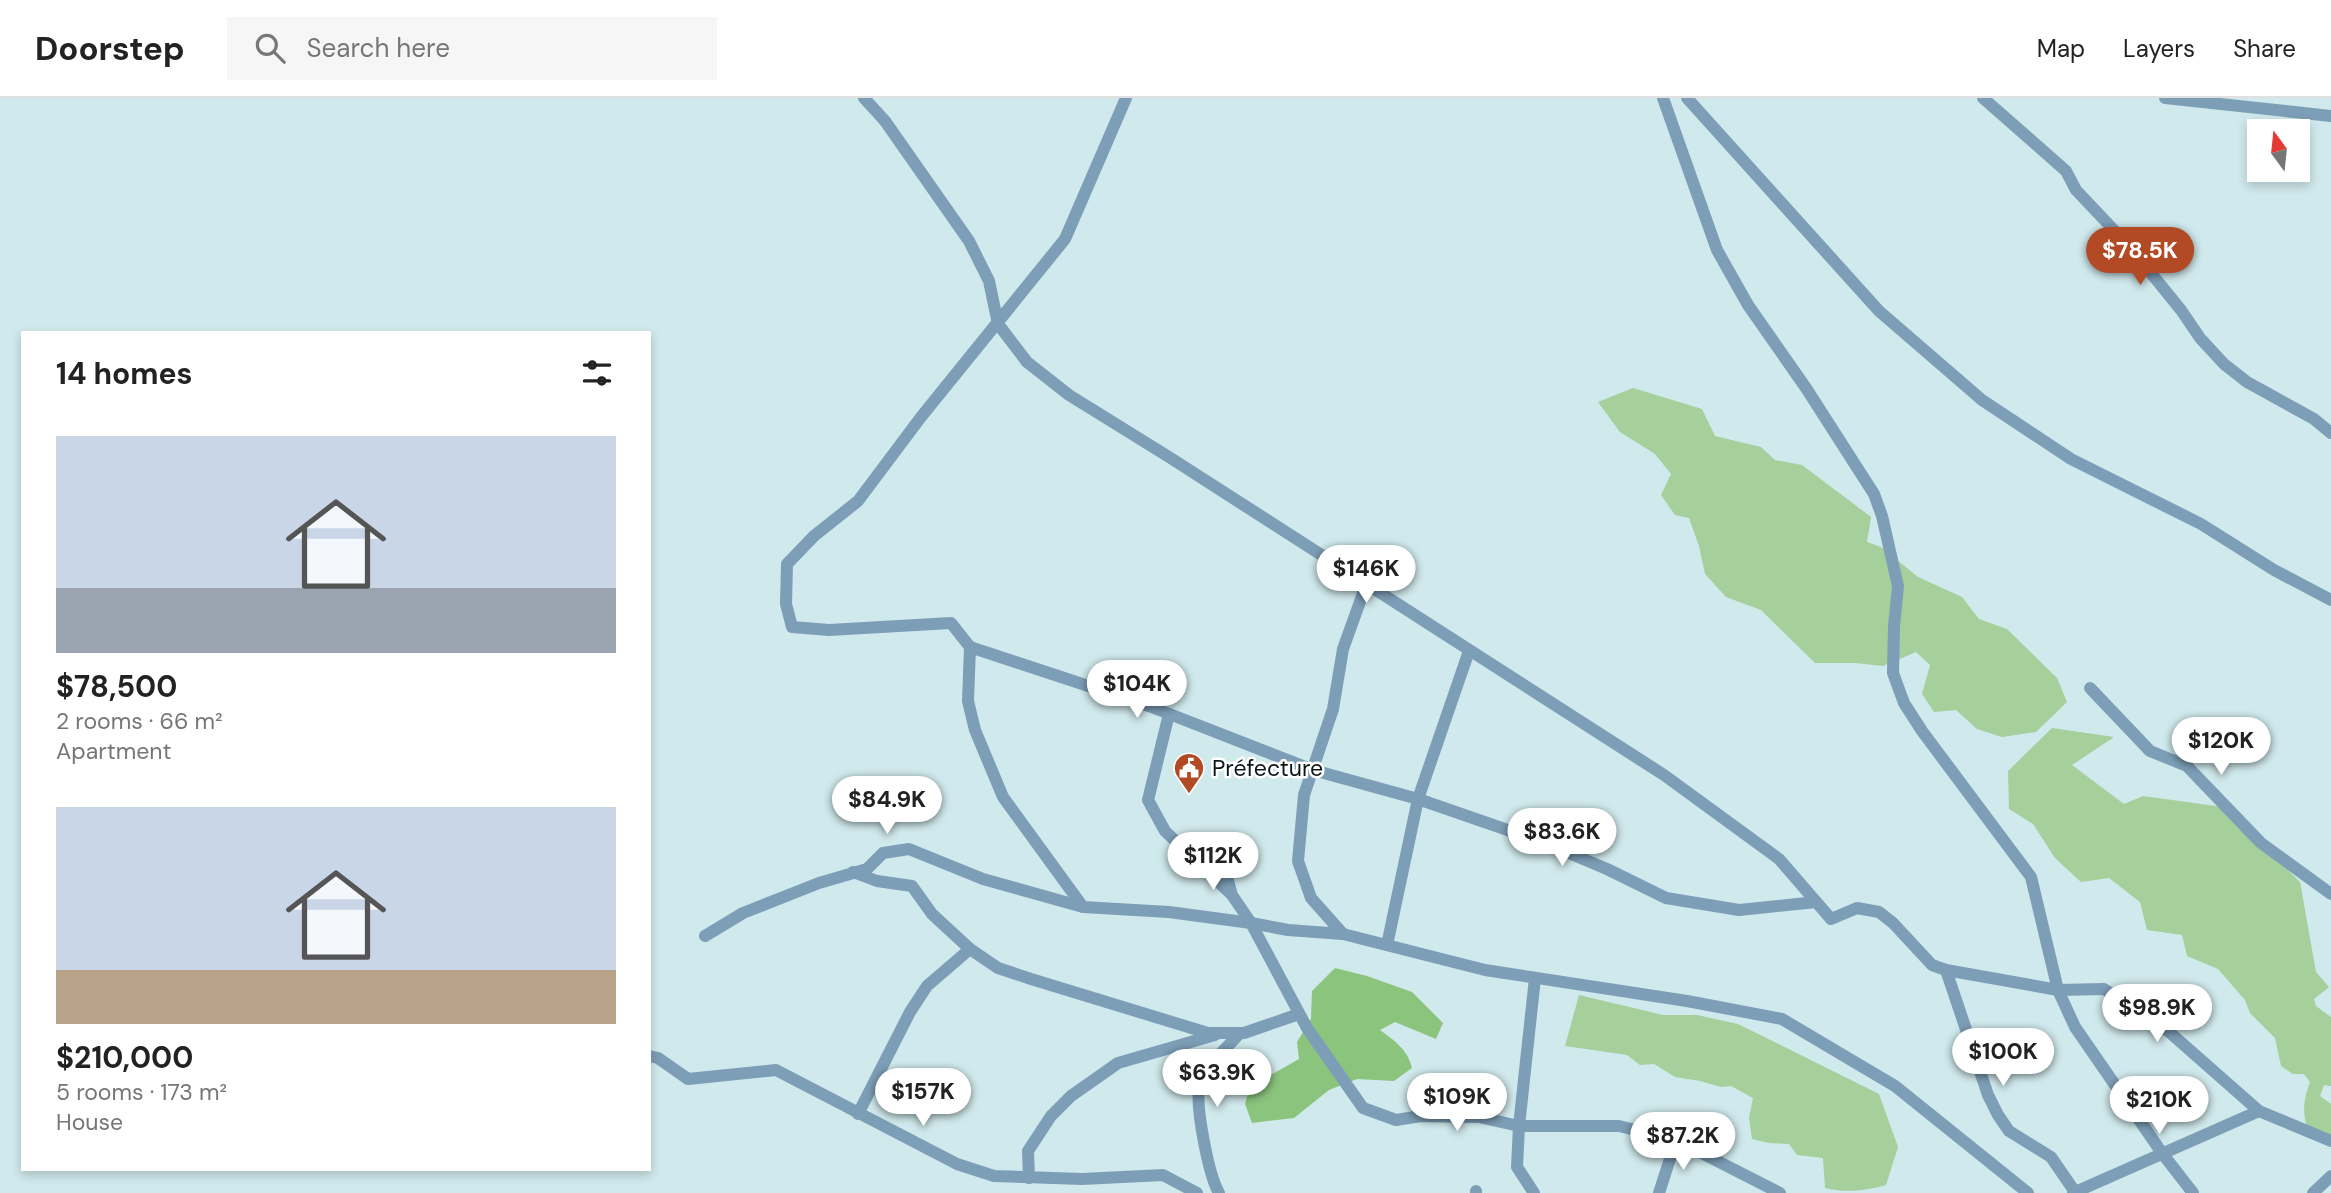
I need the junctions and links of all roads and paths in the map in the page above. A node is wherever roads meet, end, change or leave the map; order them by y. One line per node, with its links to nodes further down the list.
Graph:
1 (864, 98): 8 (street)
2 (1126, 98): 8 (street)
3 (1663, 98): 31 (street)
4 (1687, 98): 11 (street)
5 (1983, 98): 9 (street)
6 (2165, 98): 7 (street)
7 (2331, 116)
8 (998, 324): 10 (street); 12 (street)
9 (2331, 433)
10 (1366, 585): 13 (street); 16 (street)
11 (2331, 600)
12 (970, 647): 15 (street); 23 (street)
13 (1469, 651): 17 (street); 22 (street)
14 (2090, 688): 20 (street)
15 (1169, 714): 16 (street); 21 (street)
16 (1313, 770): 17 (street); 25 (street)
17 (1418, 799): 22 (street); 27 (street)
18 (1217, 841): 21 (street)
19 (853, 872): 23 (street); 26 (street); 28 (street)
20 (2331, 894)
21 (1231, 895): 24 (street)
22 (1816, 902): 29 (street)
23 (1083, 907): 24 (street)
24 (1251, 923): 25 (street); 32 (street)
25 (1343, 934): 27 (street)
26 (705, 936)
27 (1387, 945): 30 (street)
28 (970, 949): 33 (street); 37 (street)
29 (1946, 970): 31 (street); 44 (street)
30 (1535, 978): 38 (street); 50 (street)
31 (2058, 990): 36 (street); 41 (street)
32 (1299, 1014): 34 (street); 38 (street)
33 (1220, 1033): 34 (street); 43 (street)
34 (1240, 1033): 46 (street)
35 (651, 1056): 37 (street)
36 (2259, 1111): 40 (street); 41 (street)
37 (858, 1114): 43 (street)
38 (1519, 1126): 39 (street); 47 (street)
39 (1676, 1140): 48 (street); 49 (street)
40 (2331, 1140)
41 (2162, 1153): 44 (street); 51 (street)
42 (2331, 1176): 52 (street)
43 (1029, 1178): 45 (street)
44 (2074, 1192)
45 (1198, 1193)
46 (1219, 1193)
47 (1534, 1193)
48 (1659, 1193)
49 (1780, 1193)
50 (2028, 1193)
51 (2193, 1193)
52 (2313, 1193)

